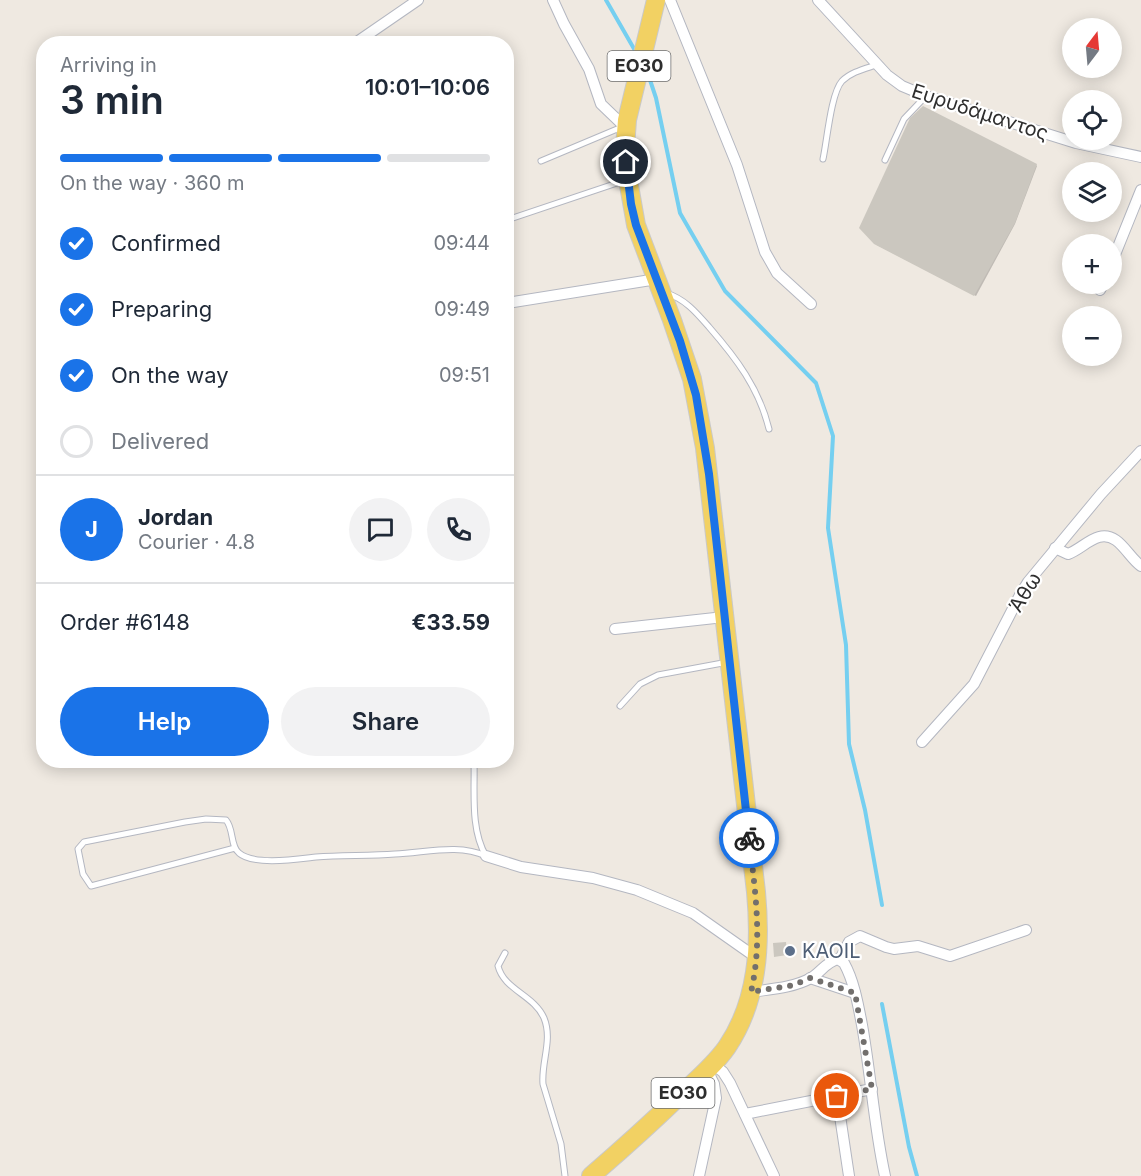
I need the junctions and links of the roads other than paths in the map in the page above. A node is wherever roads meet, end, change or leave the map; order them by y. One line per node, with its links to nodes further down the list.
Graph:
1 (418, 0): 6 (street)
2 (553, 0): 9 (street)
3 (670, 0): 20 (street)
4 (819, 0): 7 (street, Ευρυδάμαντος)
5 (654, 6): 9 (main road, ΕΟ30)
6 (366, 36)
7 (876, 65): 8 (street, Ευρυδάμαντος); 11 (lane)
8 (926, 96): 10 (street, Ευρυδάμαντος); 12 (lane)
9 (625, 125): 13 (lane); 14 (main road, ΕΟ30)
10 (1141, 158)
11 (824, 159)
12 (885, 160)
13 (541, 161)
14 (627, 179): 16 (lane); 18 (main road, ΕΟ30)
15 (1141, 190): 17 (street)
16 (514, 218)
17 (1122, 237)
18 (659, 285): 19 (street); 21 (lane); 25 (main road, ΕΟ30)
19 (514, 302)
20 (811, 304)
21 (769, 429)
22 (1141, 451): 23 (street, Άθω)
23 (1055, 548): 24 (street); 29 (street, Άθω)
24 (1141, 566)
25 (724, 617): 26 (street); 27 (main road, ΕΟ30)
26 (615, 629)
27 (729, 662): 28 (lane); 35 (main road, ΕΟ30)
28 (620, 706)
29 (922, 742)
30 (474, 768): 32 (lane)
31 (235, 848): 31 (lane); 32 (lane)
32 (486, 856): 35 (street)
33 (1026, 930): 36 (street)
34 (505, 954): 44 (lane)
35 (757, 958): 38 (main road, ΕΟ30)
36 (840, 959): 37 (street); 39 (street)
37 (810, 978): 38 (street); 39 (street)
38 (751, 992): 40 (main road, ΕΟ30)
39 (855, 993): 41 (street)
40 (710, 1067): 43 (street); 45 (main road, ΕΟ30); 46 (street)
41 (872, 1089): 42 (street); 49 (street)
42 (837, 1096): 43 (street); 48 (street)
43 (746, 1114): 47 (street)
44 (564, 1176)
45 (591, 1176)
46 (699, 1176)
47 (774, 1176)
48 (849, 1176)
49 (885, 1176)

